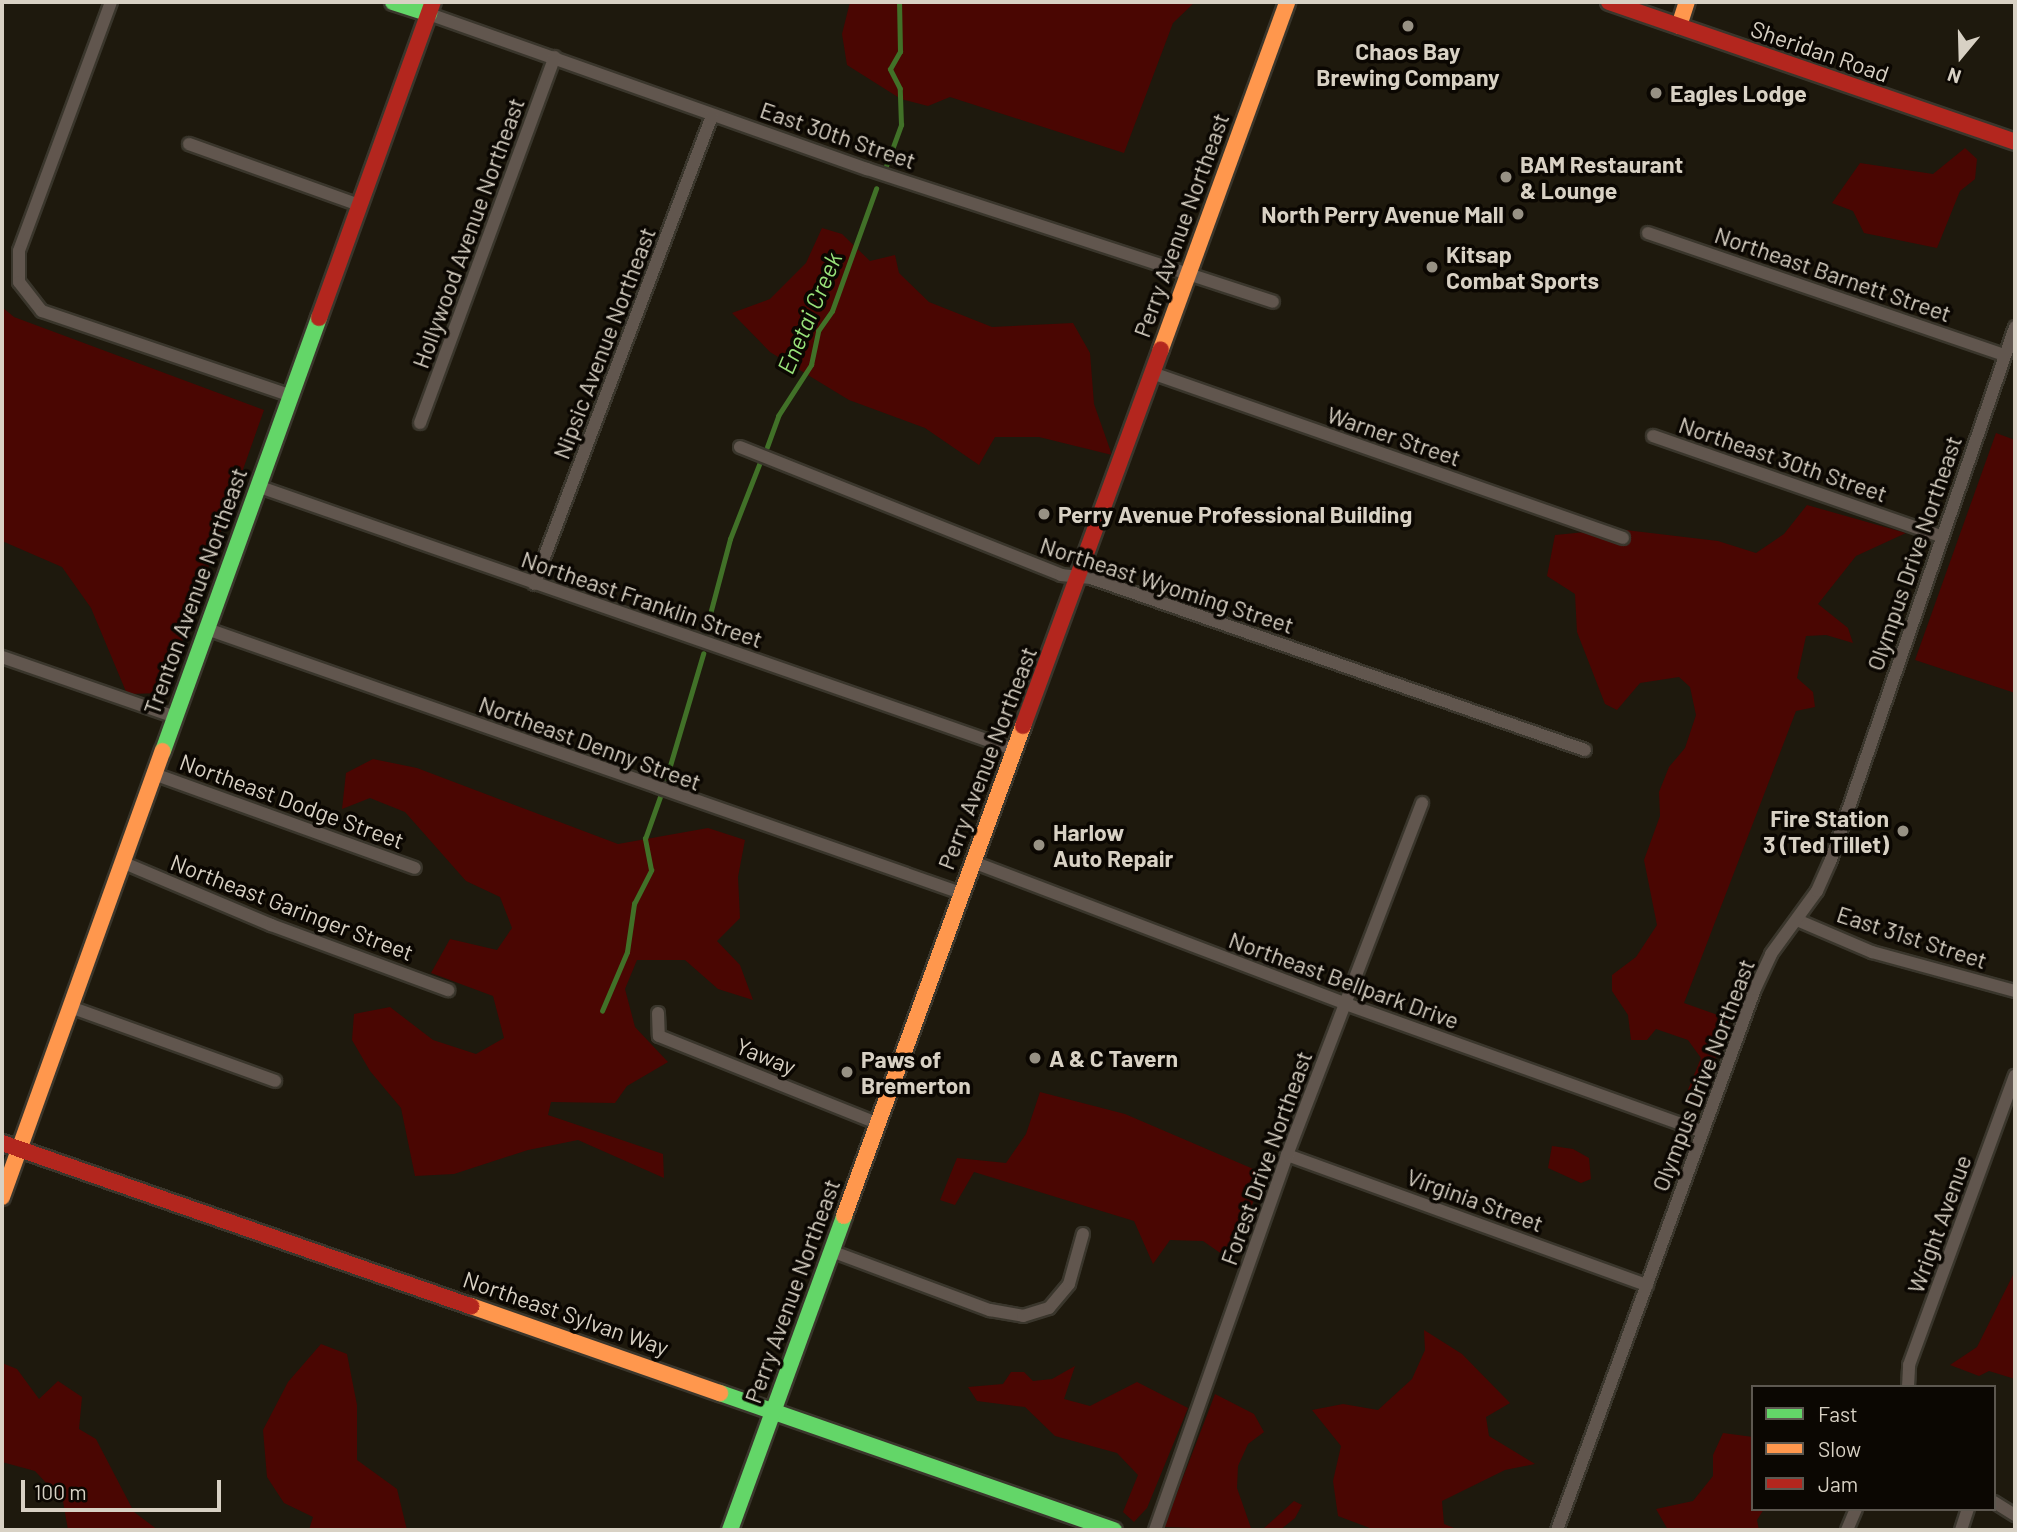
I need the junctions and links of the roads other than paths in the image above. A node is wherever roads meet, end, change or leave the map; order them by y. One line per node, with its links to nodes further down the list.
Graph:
1 (111, 2): 19 (street)
2 (393, 2): 6 (main road, East 30th Street)
3 (1287, 2): 14 (main road, Perry Avenue Northeast)
4 (1609, 2): 7 (main road, Sheridan Road)
5 (1687, 2): 7 (main road)
6 (431, 8): 8 (street, East 30th Street); 12 (main road, Trenton Avenue Northeast)
7 (1679, 26): 10 (main road, Sheridan Road)
8 (555, 57): 9 (street, East 30th Street); 20 (street, Hollywood Avenue Northeast)
9 (712, 116): 14 (street, East 30th Street); 27 (street, Nipsic Avenue Northeast)
10 (2015, 142)
11 (189, 144): 12 (street)
12 (359, 205): 19 (main road, Trenton Avenue Northeast)
13 (1648, 233): 17 (street, Northeast Barnett Street)
14 (1188, 273): 15 (street, East 30th Street); 18 (main road, Perry Avenue Northeast)
15 (1273, 302)
16 (2015, 327): 17 (street, Olympus Drive Northeast)
17 (2005, 355): 24 (street, Olympus Drive Northeast)
18 (1152, 373): 25 (street, Warner Street); 26 (main road, Perry Avenue Northeast)
19 (289, 395): 23 (main road, Trenton Avenue Northeast)
20 (419, 423)
21 (1653, 436): 24 (street, Northeast 30th Street)
22 (740, 447): 26 (street, Northeast Wyoming Street)
23 (257, 486): 27 (street, Northeast Franklin Street); 28 (main road, Trenton Avenue Northeast)
24 (1940, 536): 39 (street, Olympus Drive Northeast)
25 (1623, 538)
26 (1079, 577): 31 (main road, Perry Avenue Northeast); 32 (street, Northeast Wyoming Street)
27 (534, 584): 31 (street, Northeast Franklin Street)
28 (207, 628): 30 (main road, Trenton Avenue Northeast); 38 (street, Northeast Denny Street)
29 (2, 657): 30 (street)
30 (175, 717): 33 (main road, Trenton Avenue Northeast)
31 (1015, 750): 36 (main road, Perry Avenue Northeast)
32 (1585, 750)
33 (154, 774): 35 (main road, Trenton Avenue Northeast); 37 (street, Northeast Dodge Street)
34 (1422, 803): 42 (street, Forest Drive Northeast)
35 (122, 862): 40 (street, Northeast Garinger Street); 43 (main road, Trenton Avenue Northeast)
36 (973, 862): 38 (main road, Perry Avenue Northeast); 42 (street, Northeast Bellpark Drive)
37 (415, 868)
38 (961, 894): 48 (main road, Perry Avenue Northeast)
39 (1797, 920): 41 (street, East 31st Street); 49 (street, Olympus Drive Northeast)
40 (448, 990)
41 (2015, 991)
42 (1346, 1004): 49 (street, Northeast Bellpark Drive); 52 (street, Forest Drive Northeast)
43 (70, 1007): 46 (street); 51 (main road, Trenton Avenue Northeast)
44 (658, 1013): 48 (street, Yaway)
45 (2015, 1076): 47 (street, Wright Avenue)
46 (275, 1081)
47 (2010, 1108): 57 (street, Wright Avenue)
48 (877, 1123): 55 (main road, Perry Avenue Northeast)
49 (1703, 1132): 56 (street, Olympus Drive Northeast)
50 (2, 1143): 51 (main road, Northeast Sylvan Way)
51 (19, 1149): 53 (main road, Trenton Avenue Northeast); 58 (main road, Northeast Sylvan Way)
52 (1287, 1155): 56 (street, Virginia Street); 65 (street, Forest Drive Northeast)
53 (2, 1197)
54 (1083, 1234): 55 (street)
55 (831, 1251): 58 (main road, Perry Avenue Northeast)
56 (1647, 1284): 66 (street, Olympus Drive Northeast)
57 (1908, 1385)
58 (773, 1410): 63 (main road, Perry Avenue Northeast); 64 (main road, Northeast Sylvan Way)
59 (1996, 1503): 62 (street)
60 (1855, 1511): 67 (street)
61 (1967, 1511): 68 (street)
62 (2015, 1515)
63 (730, 1530)
64 (1114, 1530)
65 (1155, 1530)
66 (1557, 1530)
67 (1847, 1530)
68 (1961, 1530)

